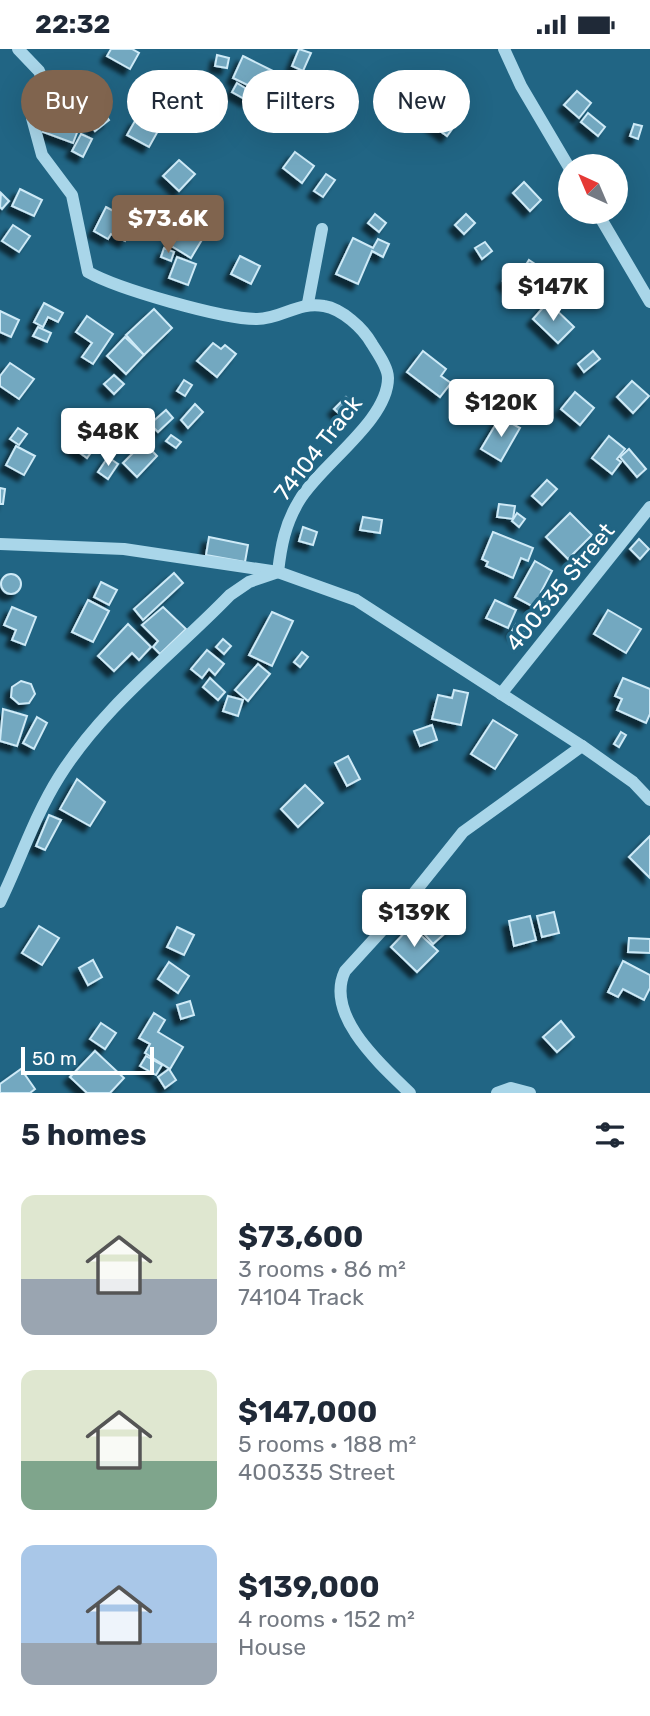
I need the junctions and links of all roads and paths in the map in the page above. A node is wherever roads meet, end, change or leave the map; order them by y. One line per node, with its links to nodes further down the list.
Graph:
1 (18, 49): 7 (street)
2 (504, 49): 3 (street)
3 (561, 154)
4 (604, 224): 6 (street)
5 (322, 229): 7 (street)
6 (650, 302)
7 (308, 303): 10 (street, 74104 Track)
8 (650, 507): 11 (street, 400335 Street)
9 (0, 544): 10 (street)
10 (278, 572): 11 (street); 14 (street)
11 (501, 694): 12 (street)
12 (582, 746): 13 (street); 15 (street)
13 (650, 800)
14 (0, 902)
15 (410, 1093)
16 (497, 1093): 17 (street)
17 (530, 1093)

